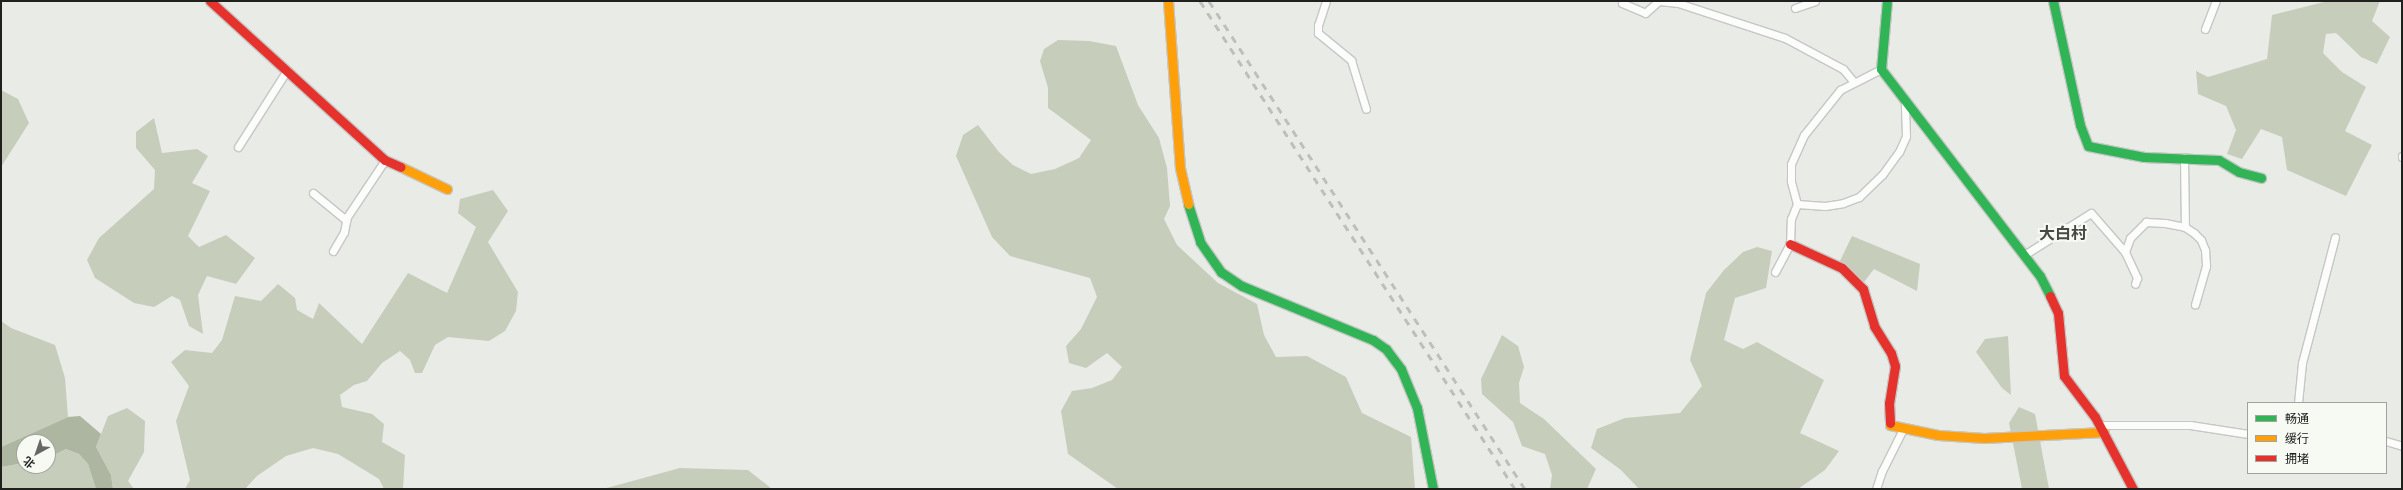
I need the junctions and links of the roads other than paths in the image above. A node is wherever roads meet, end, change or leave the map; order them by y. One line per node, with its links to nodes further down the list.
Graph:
1 (210, 1): 12 (street)
2 (1168, 1): 39 (street)
3 (1326, 1): 15 (street)
4 (1623, 1): 13 (street)
5 (1815, 1): 9 (street)
6 (1887, 1): 11 (street)
7 (2053, 1): 17 (street)
8 (2216, 1): 10 (street)
9 (1795, 8)
10 (2205, 29)
11 (1881, 69): 13 (street); 14 (street)
12 (287, 70): 16 (street); 18 (street)
13 (1853, 81): 22 (street)
14 (1905, 98): 22 (street); 29 (street)
15 (1366, 108)
16 (238, 147)
17 (2184, 157): 19 (street); 24 (street)
18 (385, 160): 20 (street); 23 (street)
19 (2261, 178)
20 (447, 189)
21 (313, 193): 23 (street)
22 (1797, 204): 26 (street)
23 (346, 220): 27 (street)
24 (2185, 227): 28 (street); 32 (street)
25 (2336, 237): 33 (street)
26 (1790, 244): 30 (street); 35 (street)
27 (333, 251)
28 (2126, 252): 29 (street); 31 (street)
29 (2024, 255): 34 (street)
30 (1775, 272)
31 (2135, 284)
32 (2195, 304)
33 (2298, 402)
34 (2102, 428): 35 (street); 36 (street); 41 (street)
35 (1903, 429): 40 (street)
36 (2247, 434)
37 (2387, 441): 38 (street)
38 (2402, 446)
39 (1433, 489)
40 (1876, 489)
41 (2133, 489)

